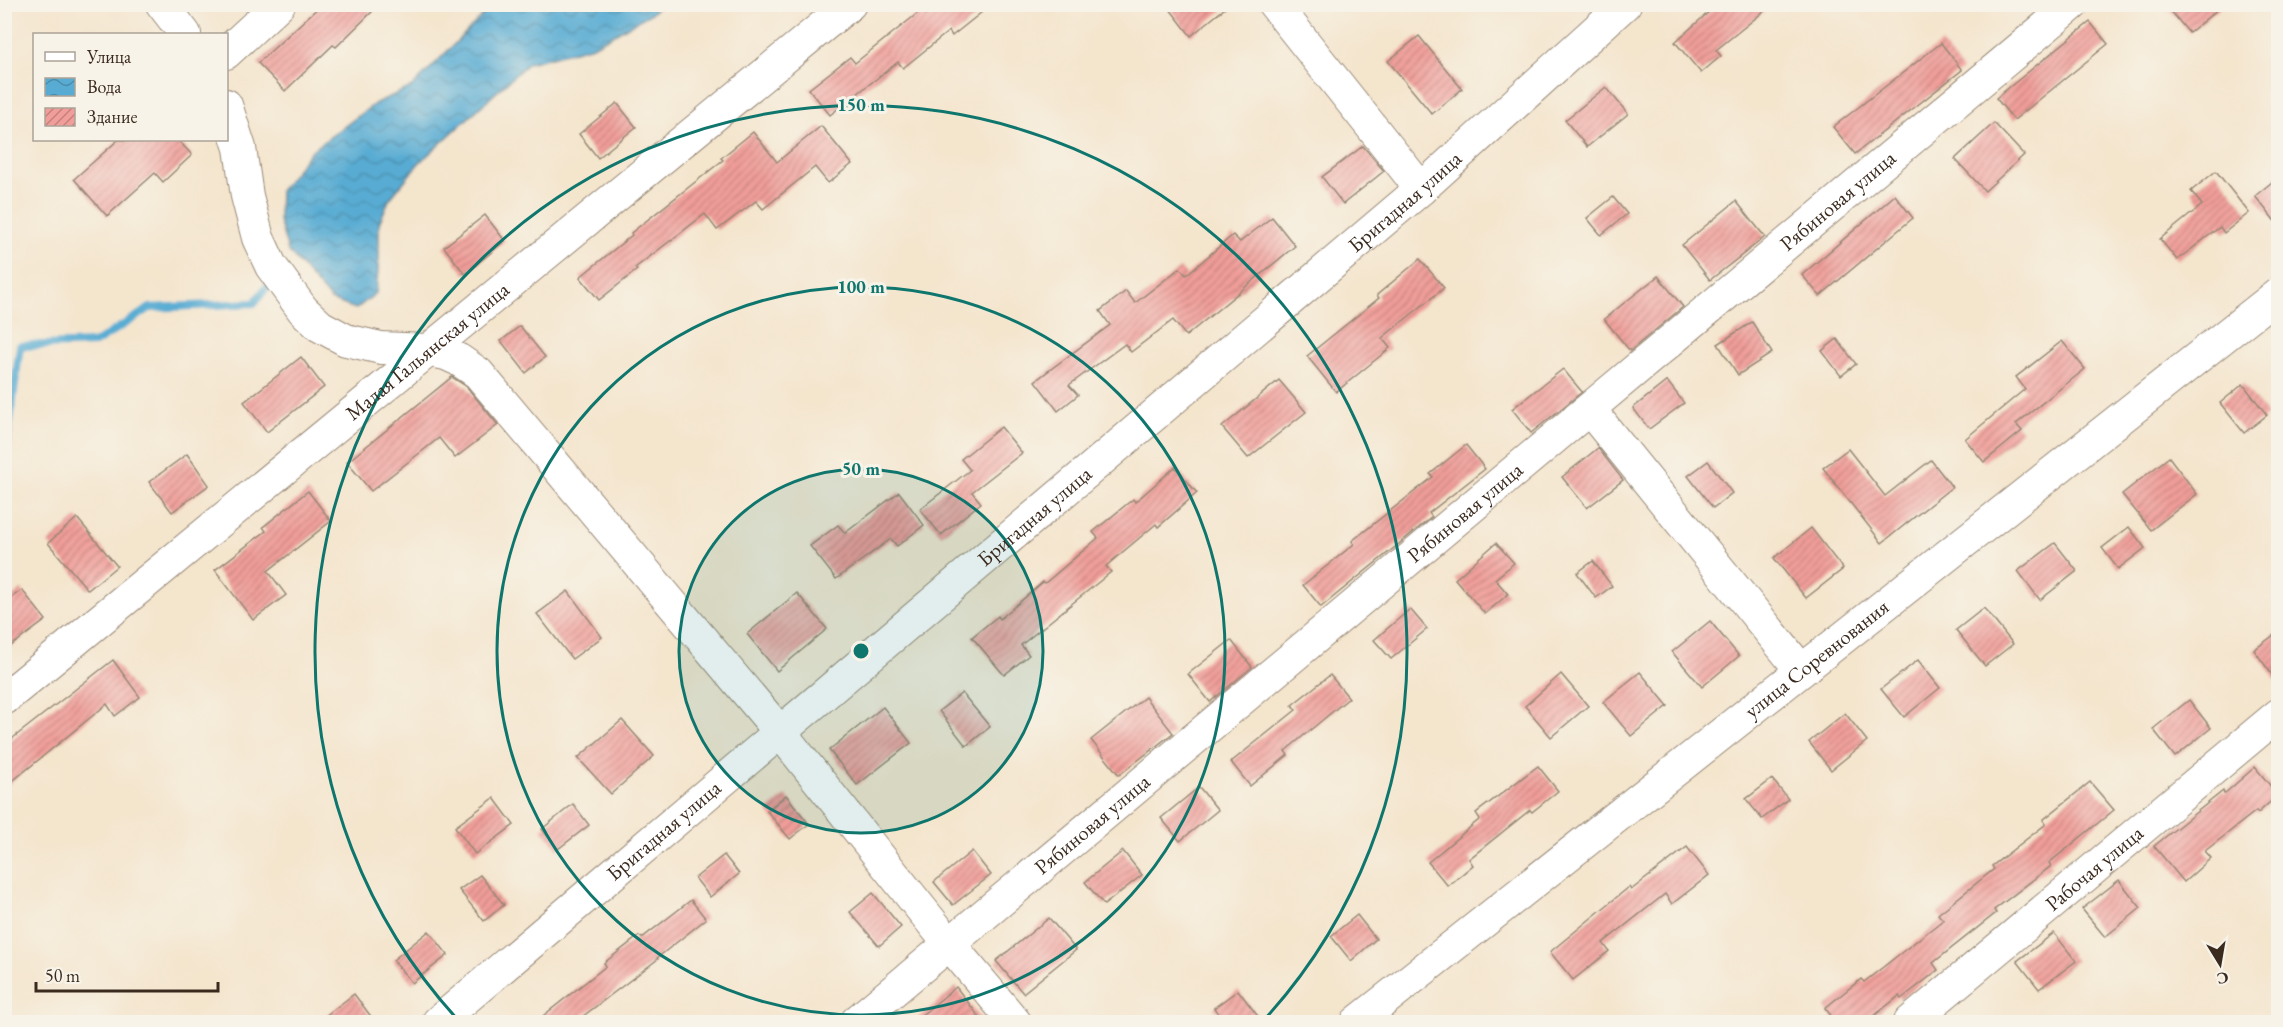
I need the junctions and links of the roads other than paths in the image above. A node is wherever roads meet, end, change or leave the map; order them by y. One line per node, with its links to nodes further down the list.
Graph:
1 (162, 4): 7 (street)
2 (279, 4): 8 (street)
3 (850, 4): 12 (street, Малая Гальянская улица)
4 (1274, 4): 10 (street)
5 (1625, 4): 10 (street, Бригадная улица)
6 (2073, 4): 13 (street, Рябиновая улица)
7 (184, 33)
8 (228, 51)
9 (228, 111): 12 (street)
10 (1421, 189): 17 (street, Бригадная улица)
11 (2278, 294): 14 (street, улица Соревнования)
12 (427, 350): 15 (street, Малая Гальянская улица); 17 (street)
13 (1590, 410): 14 (street); 18 (street, Рябиновая улица)
14 (1801, 670): 22 (street, улица Соревнования)
15 (4, 699)
16 (2278, 715): 23 (street, Рабочая улица)
17 (780, 732): 18 (street); 19 (street, Бригадная улица)
18 (950, 945): 20 (street, Рябиновая улица); 21 (street)
19 (438, 1023)
20 (856, 1023)
21 (1016, 1023)
22 (1357, 1023)
23 (1910, 1023)

